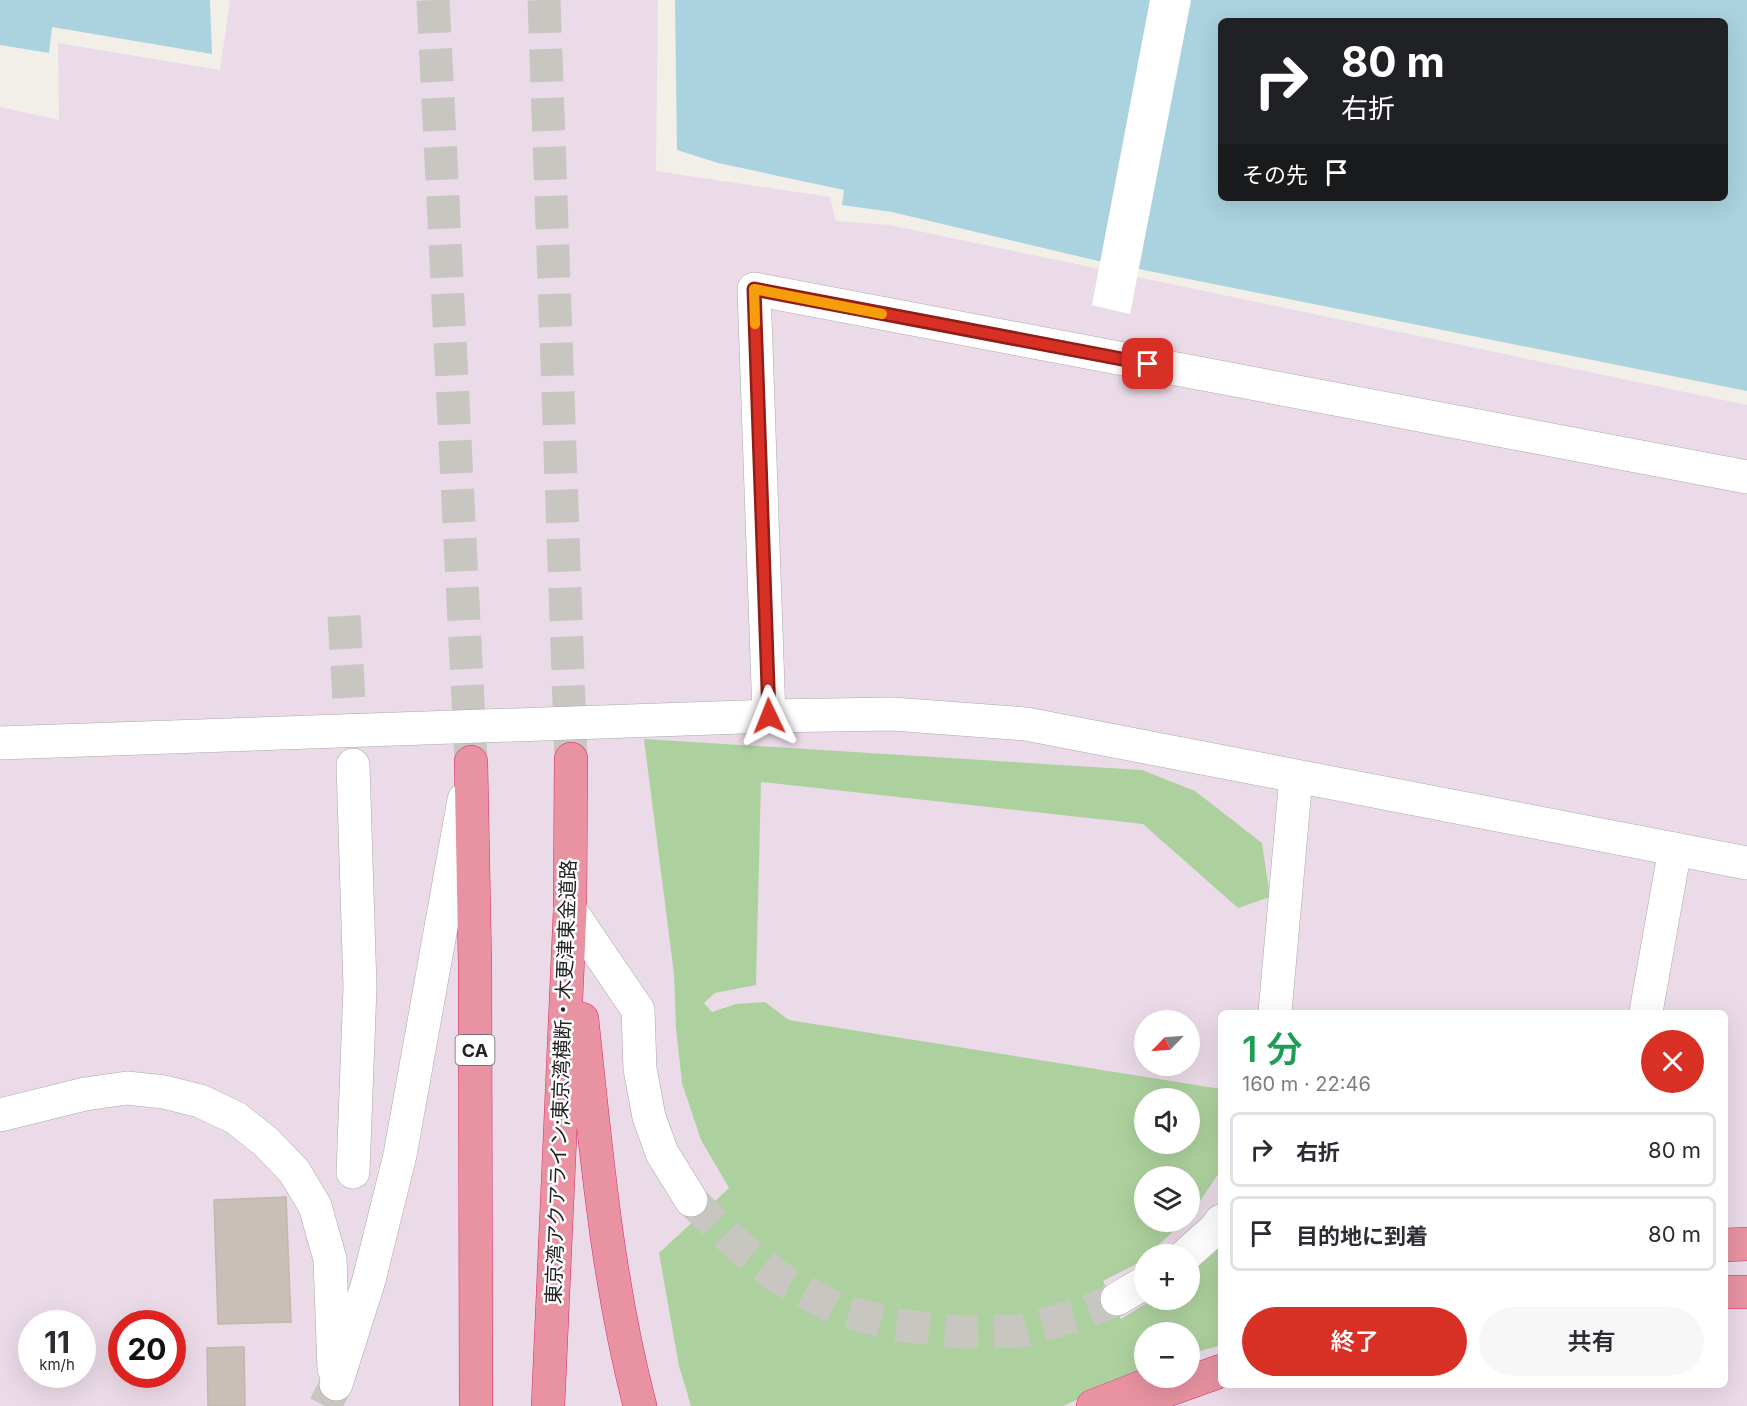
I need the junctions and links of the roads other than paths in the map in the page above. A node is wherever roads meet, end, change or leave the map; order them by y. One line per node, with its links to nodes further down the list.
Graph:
1 (1747, 477): 2 (street)
2 (769, 716): 3 (street); 7 (street)
3 (0, 743)
4 (571, 759): 10 (highway, 東京湾アクアライン;東京湾横断・木更津東金道路)
5 (471, 762): 22 (highway, CA); 27 (street)
6 (353, 765): 14 (street)
7 (1296, 777): 8 (street); 11 (street)
8 (1676, 849): 9 (street); 12 (street)
9 (1747, 863)
10 (570, 910): 15 (street); 30 (highway, 東京湾アクアライン;東京湾横断・木更津東金道路); 31 (highway)
11 (1275, 1010)
12 (1646, 1010)
13 (0, 1115): 27 (street)
14 (353, 1172)
15 (691, 1200)
16 (1218, 1226): 17 (street)
17 (1199, 1244)
18 (1747, 1244): 19 (highway)
19 (1728, 1245)
20 (1728, 1292): 21 (highway)
21 (1747, 1292)
22 (476, 1338): 28 (highway); 29 (highway, CA)
23 (1218, 1359): 24 (highway)
24 (1200, 1365)
25 (1218, 1372): 33 (highway)
26 (1140, 1388): 32 (highway)
27 (336, 1395)
28 (470, 1406)
29 (476, 1406)
30 (548, 1406)
31 (640, 1406)
32 (1093, 1406)
33 (1123, 1406)

